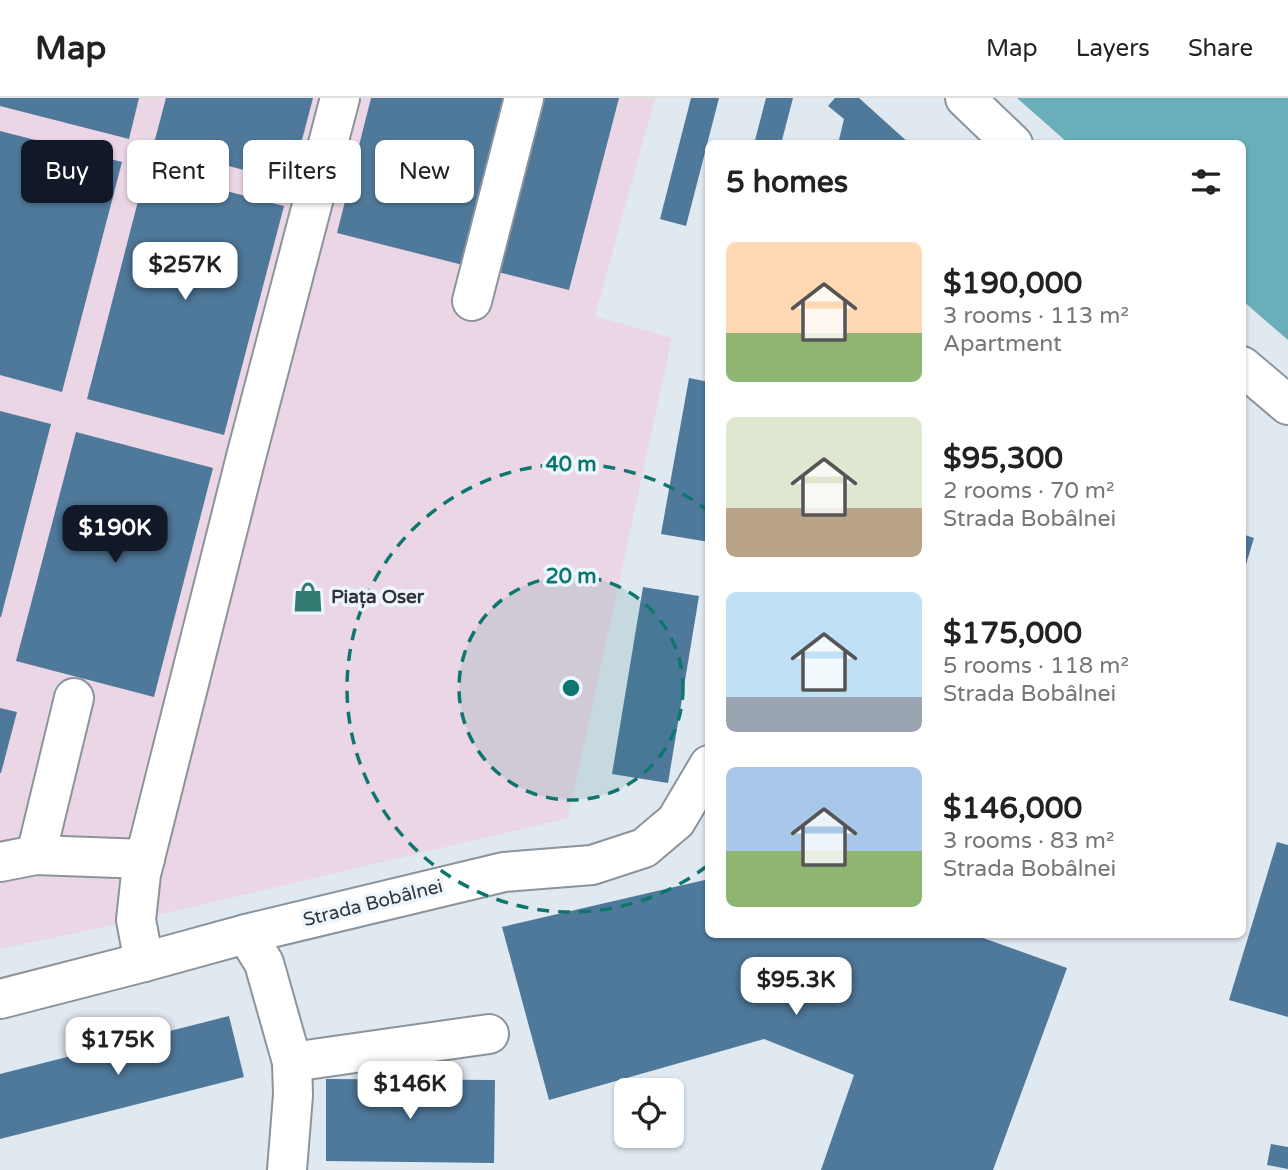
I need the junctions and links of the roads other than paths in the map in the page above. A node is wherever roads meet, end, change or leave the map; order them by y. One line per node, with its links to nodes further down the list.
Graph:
1 (340, 98): 11 (street)
2 (524, 98): 5 (street)
3 (965, 98): 4 (street)
4 (1009, 140)
5 (472, 301)
6 (1246, 369): 7 (street)
7 (1288, 405)
8 (74, 698): 10 (street)
9 (705, 772): 12 (street, Strada Bobâlnei)
10 (18, 858): 11 (street)
11 (145, 859): 13 (street)
12 (246, 934): 13 (street, Strada Bobâlnei); 16 (street)
13 (144, 962): 14 (street, Strada Bobâlnei)
14 (0, 999)
15 (489, 1034): 16 (street)
16 (292, 1062): 17 (street)
17 (287, 1170)

